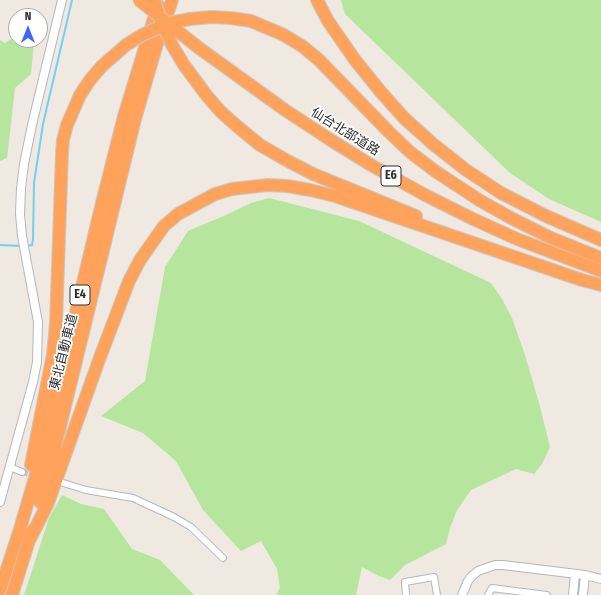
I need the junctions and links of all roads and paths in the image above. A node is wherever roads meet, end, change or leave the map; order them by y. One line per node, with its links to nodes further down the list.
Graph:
1 (62, 0): 12 (street)
2 (139, 0): 10 (highway, 仙台北部道路 / E6, bridge)
3 (154, 0): 8 (highway, bridge)
4 (159, 0): 22 (highway, 東北自動車道 / E4)
5 (172, 0): 16 (highway, 東北自動車道 / E4)
6 (317, 0): 7 (highway)
7 (601, 240)
8 (495, 250): 11 (highway); 16 (highway)
9 (601, 258): 21 (highway, bridge)
10 (601, 271)
11 (601, 285)
12 (10, 467): 13 (street); 15 (street)
13 (22, 472)
14 (60, 482): 17 (street)
15 (0, 502)
16 (30, 539): 23 (highway, 東北自動車道 / E4)
17 (223, 558)
18 (575, 574): 19 (street); 26 (street); 29 (street)
19 (585, 575): 20 (street); 30 (street)
20 (601, 579)
21 (0, 586)
22 (0, 590)
23 (12, 595)
24 (406, 595): 25 (street)
25 (437, 595)
26 (462, 595)
27 (488, 595): 28 (street)
28 (547, 595)
29 (574, 595)
30 (584, 595)

